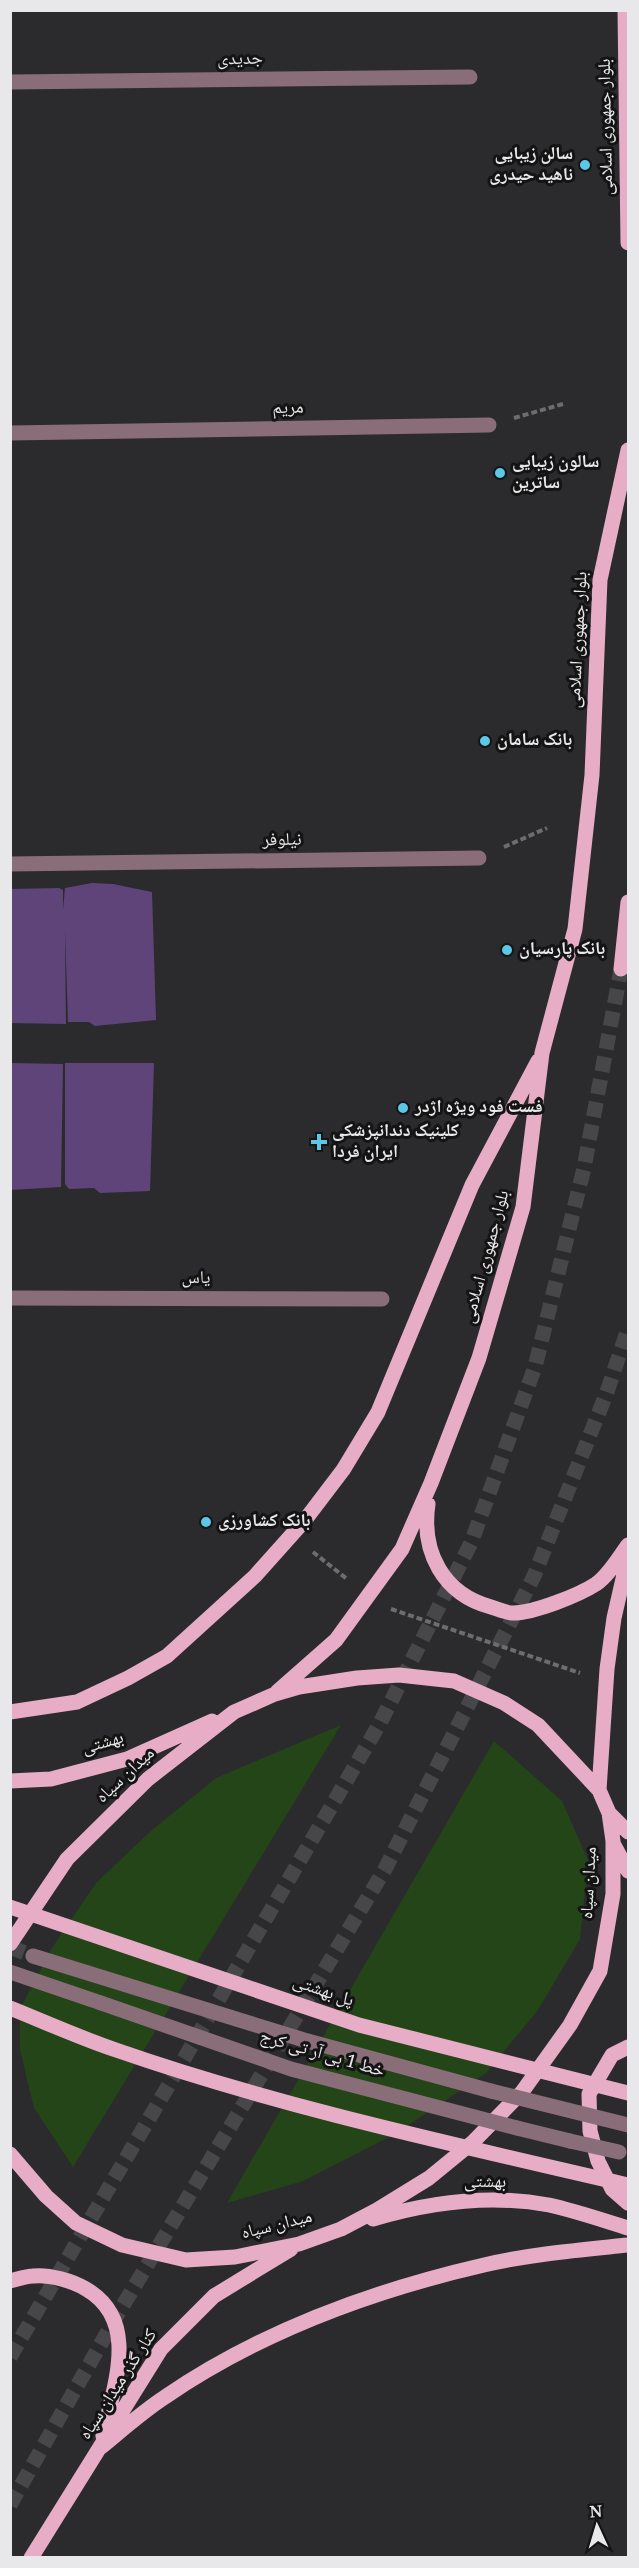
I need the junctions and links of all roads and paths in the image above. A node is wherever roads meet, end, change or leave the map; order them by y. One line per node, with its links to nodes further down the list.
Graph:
1 (625, 10): 4 (main road, بلوار جمهوری اسلامی)
2 (470, 77): 3 (street, جدیدی)
3 (10, 82)
4 (628, 243)
5 (563, 404): 6 (path)
6 (489, 425): 7 (street, مریم)
7 (10, 433)
8 (628, 450): 14 (main road, بلوار جمهوری اسلامی)
9 (547, 828): 10 (path)
10 (479, 858): 11 (street, نیلوفر)
11 (10, 864)
12 (628, 902): 13 (main road)
13 (621, 969)
14 (542, 1053): 17 (main road, بلوار جمهوری اسلامی); 25 (main road)
15 (10, 1299): 16 (street, یاس)
16 (382, 1299)
17 (431, 1483): 18 (main road); 24 (main road, بلوار جمهوری اسلامی)
18 (628, 1545)
19 (308, 1547): 21 (path)
20 (628, 1557): 28 (main road)
21 (352, 1583)
22 (382, 1606): 23 (path)
23 (588, 1675)
24 (275, 1694): 26 (main road, میدان سپاه); 28 (main road, میدان سپاه)
25 (10, 1712)
26 (234, 1712): 27 (main road, بهشتى); 34 (main road, میدان سپاه)
27 (10, 1781)
28 (599, 1790): 29 (main road, میدان سپاه)
29 (609, 1813): 30 (main road); 31 (main road, میدان سپاه)
30 (628, 1832)
31 (613, 1841): 32 (main road); 46 (main road, میدان سپاه)
32 (628, 1871)
33 (10, 1906): 39 (main road, پل بهشتی, bridge)
34 (10, 1944)
35 (33, 1956): 40 (street, خط 1 بی آر تی کرج, bridge)
36 (10, 1972): 41 (street, خط 1 بی آر تی کرج, bridge)
37 (10, 2008): 43 (main road, bridge)
38 (628, 2047): 44 (main road)
39 (628, 2093)
40 (628, 2125)
41 (624, 2153)
42 (10, 2154): 47 (main road, میدان سپاه)
43 (628, 2185)
44 (628, 2203)
45 (628, 2228): 46 (main road, بهشتى)
46 (341, 2229): 47 (main road, میدان سپاه)
47 (299, 2244): 50 (main road, کنار گذر میدان سپاه)
48 (628, 2245): 50 (main road)
49 (10, 2281): 50 (main road)
50 (100, 2448): 51 (main road, کنار گذر میدان سپاه)
51 (31, 2558)

